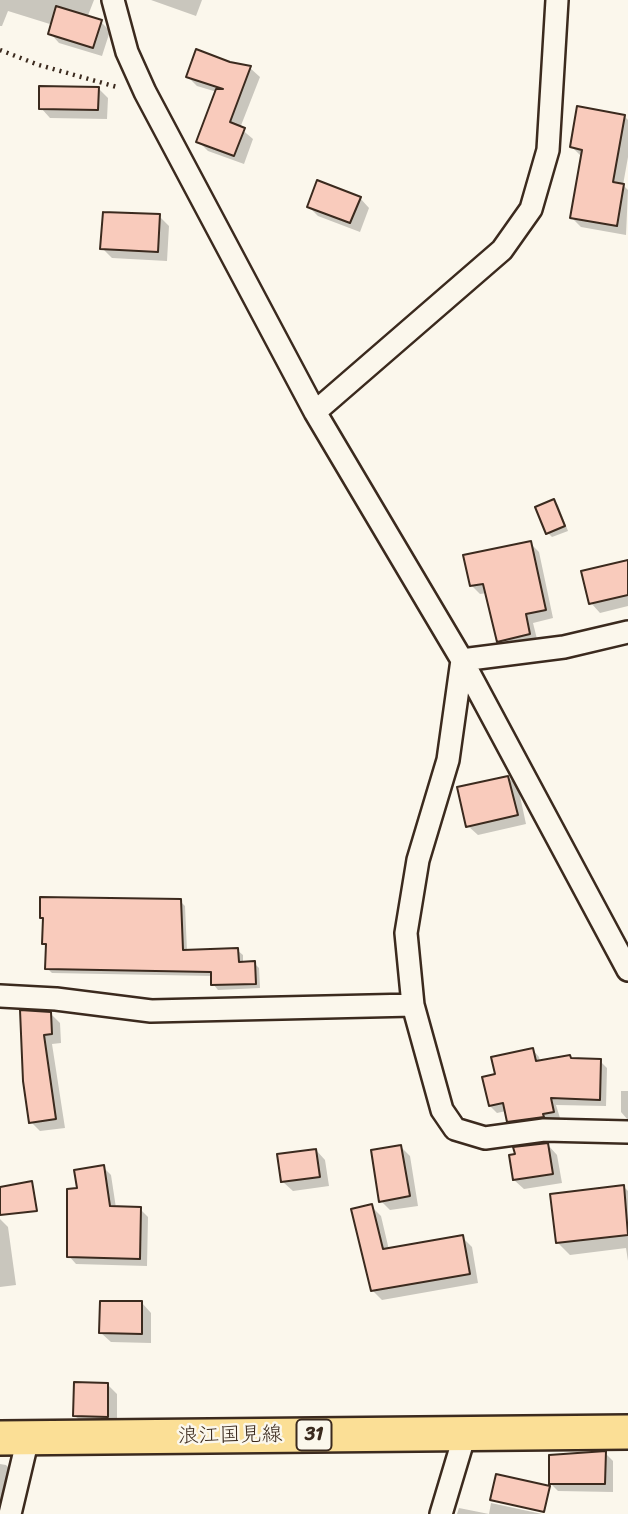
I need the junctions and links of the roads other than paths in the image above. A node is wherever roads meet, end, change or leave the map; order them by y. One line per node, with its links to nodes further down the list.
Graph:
1 (113, 0): 3 (street)
2 (557, 0): 3 (street)
3 (315, 412): 5 (street)
4 (628, 632): 5 (street)
5 (461, 660): 6 (street); 8 (street)
6 (628, 970)
7 (0, 996): 8 (street)
8 (413, 1005): 9 (street)
9 (628, 1132)
10 (628, 1432): 11 (main road, 浪江国見線 / 31)
11 (465, 1434): 12 (main road, 浪江国見線 / 31); 14 (street)
12 (14, 1438): 13 (street)
13 (10, 1514)
14 (441, 1514)

